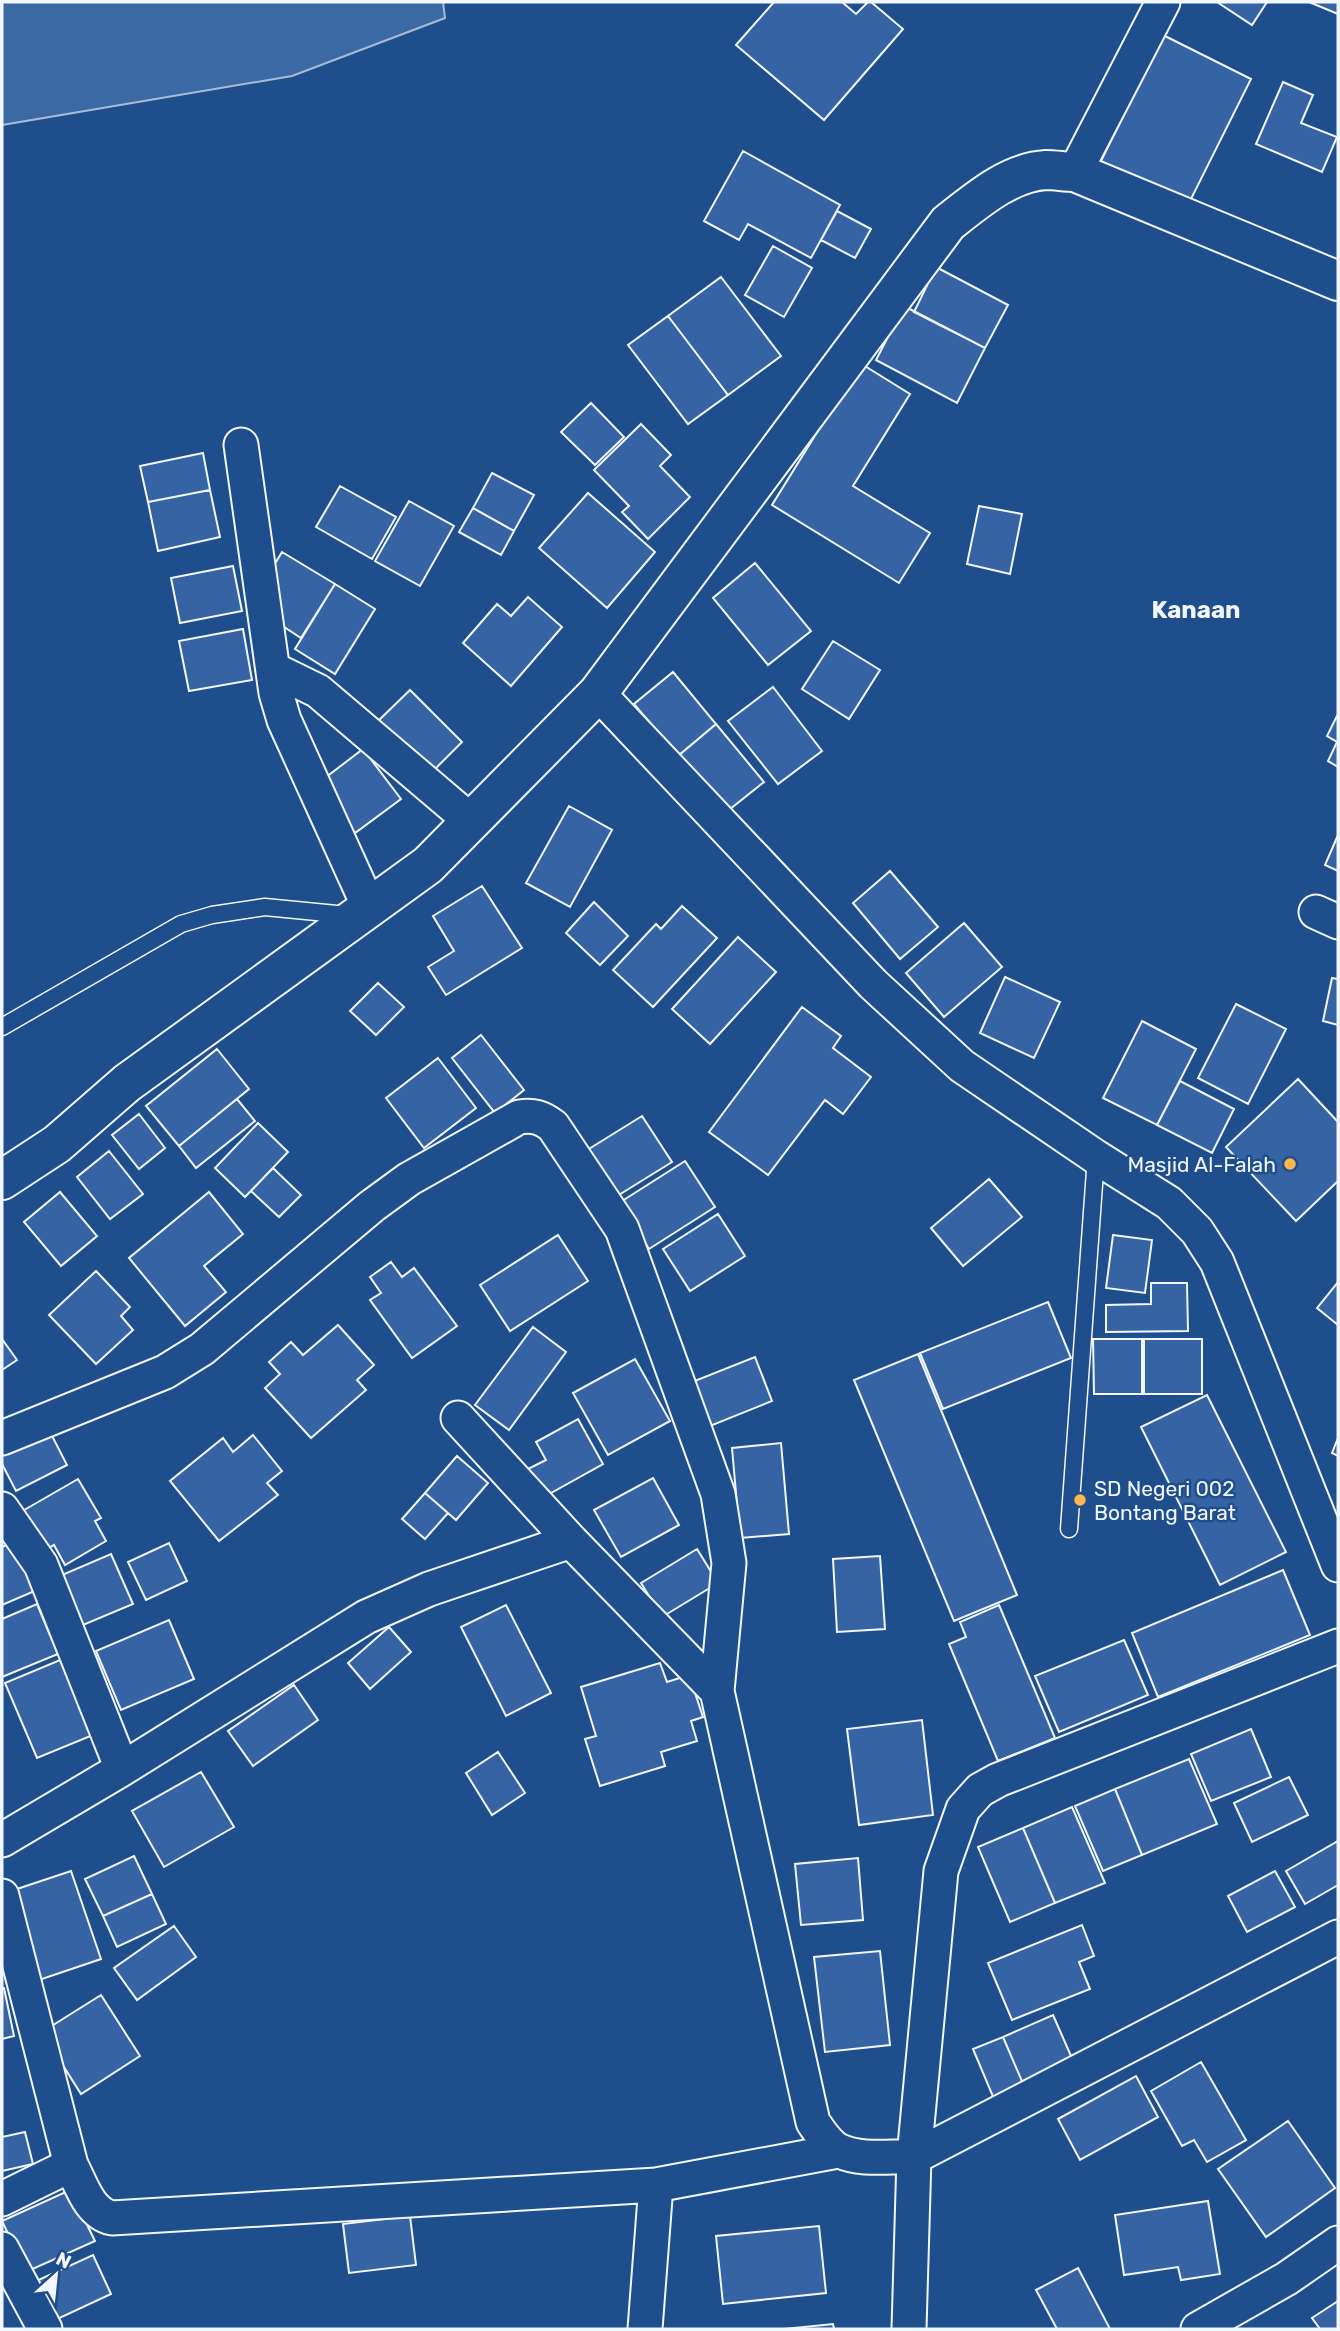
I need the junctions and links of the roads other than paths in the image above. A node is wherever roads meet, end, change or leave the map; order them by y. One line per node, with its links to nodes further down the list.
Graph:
1 (1163, 2): 2 (street)
2 (1075, 172): 3 (street); 6 (street)
3 (1338, 281)
4 (241, 445): 5 (street)
5 (273, 668): 7 (street); 8 (street)
6 (598, 693): 7 (street); 10 (street)
7 (472, 822): 8 (street)
8 (363, 912): 9 (lane); 11 (street)
9 (2, 1027)
10 (1096, 1157): 15 (lane); 17 (street)
11 (2, 1180)
12 (458, 1418): 16 (street)
13 (2, 1438): 19 (street)
14 (2, 1509): 20 (street)
15 (1069, 1529)
16 (571, 1541): 19 (street); 20 (street)
17 (1338, 1565)
18 (1338, 1646): 25 (street)
19 (717, 1690): 24 (street)
20 (122, 1769): 21 (street)
21 (3, 1833)
22 (2, 1895): 26 (street)
23 (1338, 1937): 25 (street)
24 (838, 2151): 25 (street); 27 (street)
25 (914, 2157): 33 (street)
26 (71, 2165): 27 (street); 28 (street)
27 (656, 2185): 32 (street)
28 (2, 2199)
29 (1338, 2243): 34 (street)
30 (2, 2249): 31 (street)
31 (45, 2329)
32 (645, 2329)
33 (909, 2329)
34 (1198, 2329)

